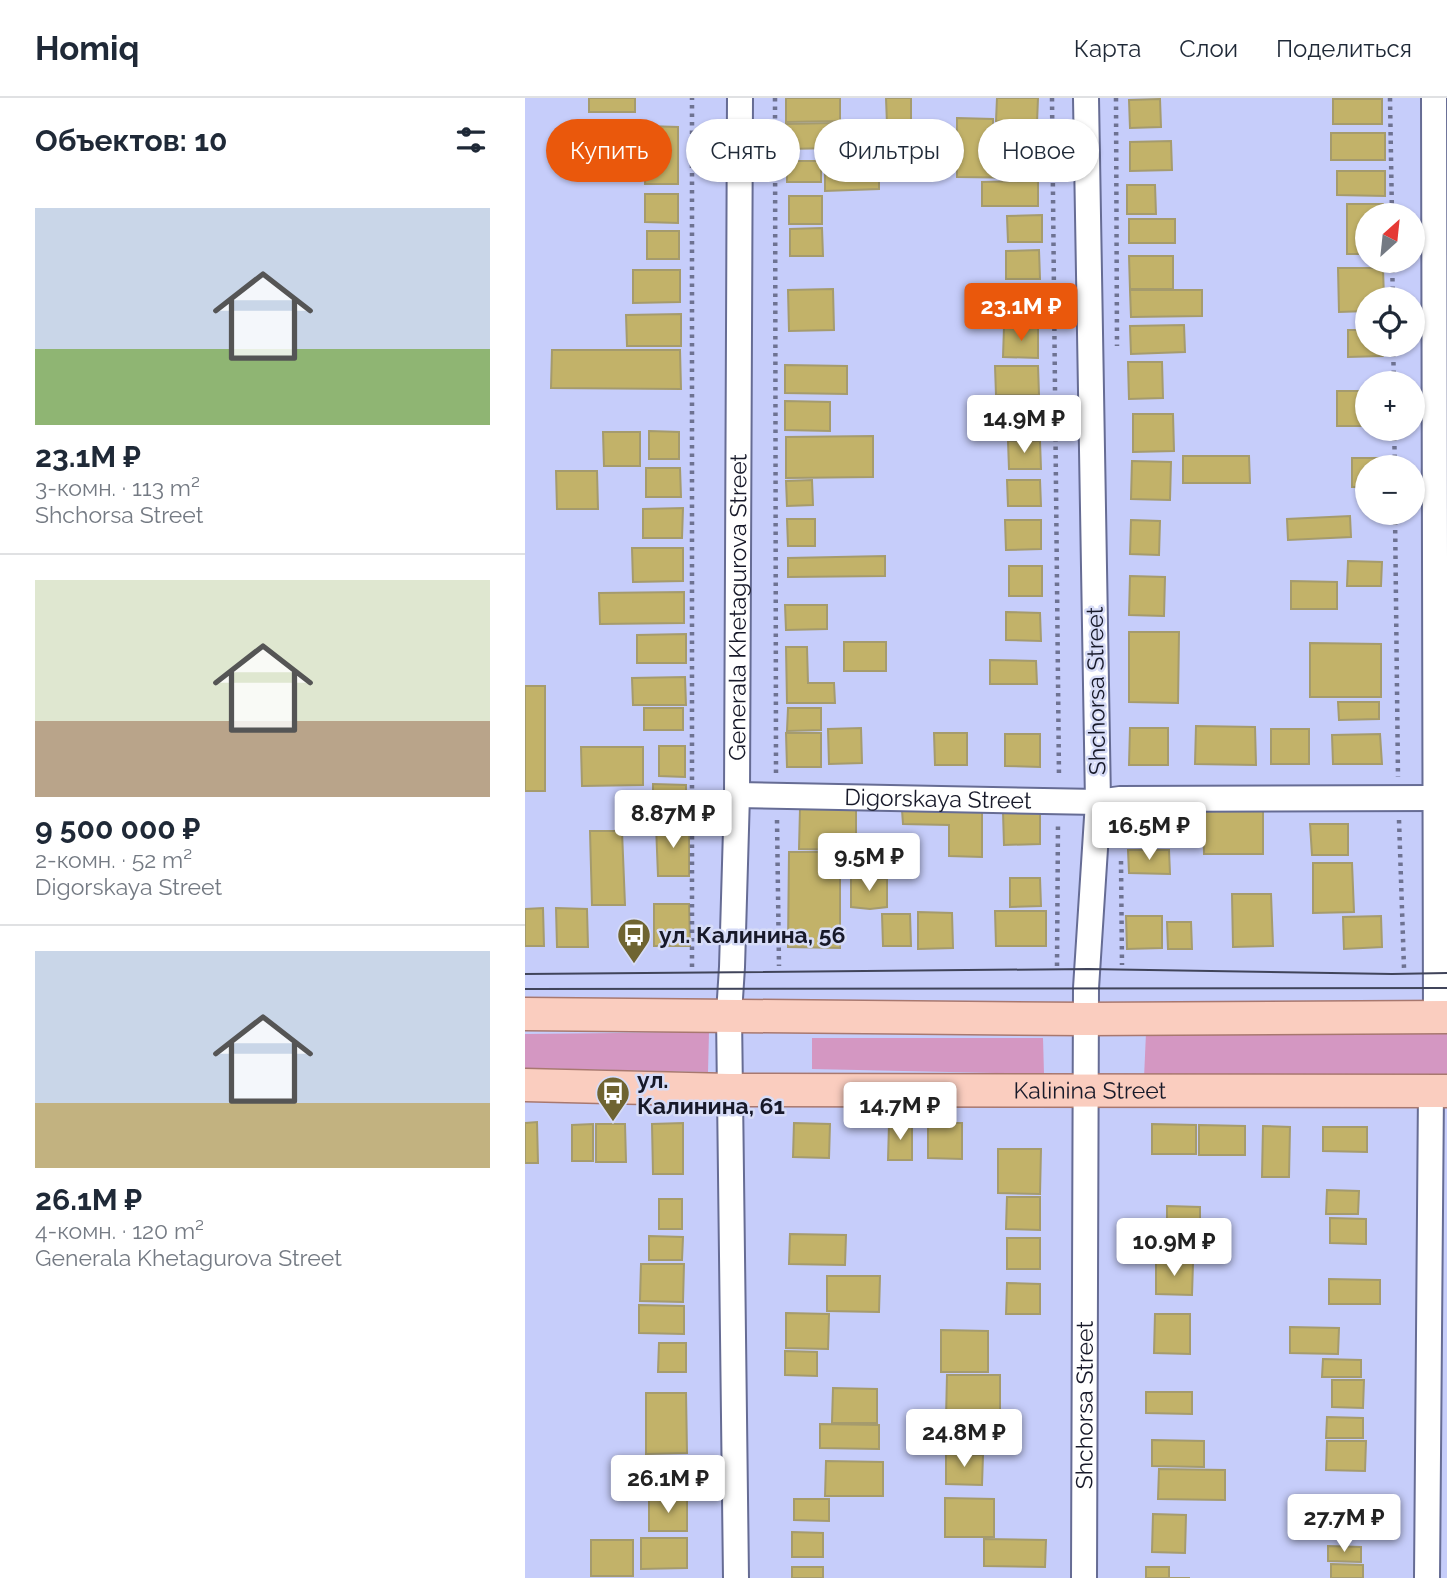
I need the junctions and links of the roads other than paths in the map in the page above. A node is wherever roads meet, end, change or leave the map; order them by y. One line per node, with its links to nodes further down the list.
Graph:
1 (740, 98): 4 (street, Generala Khetagurova Street)
2 (1086, 98): 6 (street, Shchorsa Street)
3 (1434, 98): 5 (street)
4 (737, 795): 6 (street, Digorskaya Street); 8 (street, Generala Khetagurova Street)
5 (1434, 798): 6 (street, Digorskaya Street); 9 (street)
6 (1098, 802): 10 (street, Shchorsa Street)
7 (525, 1014): 8 (main road)
8 (729, 1014): 10 (main road); 12 (street, Generala Khetagurova Street)
9 (1442, 1018): 10 (main road)
10 (1085, 1019): 14 (street, Shchorsa Street)
11 (525, 1085): 12 (main road, Kalinina Street)
12 (729, 1090): 14 (main road, Kalinina Street); 15 (street, Generala Khetagurova Street)
13 (1439, 1091): 14 (main road, Kalinina Street); 17 (street)
14 (1084, 1092): 16 (street, Shchorsa Street)
15 (736, 1578)
16 (1084, 1578)
17 (1427, 1578)

